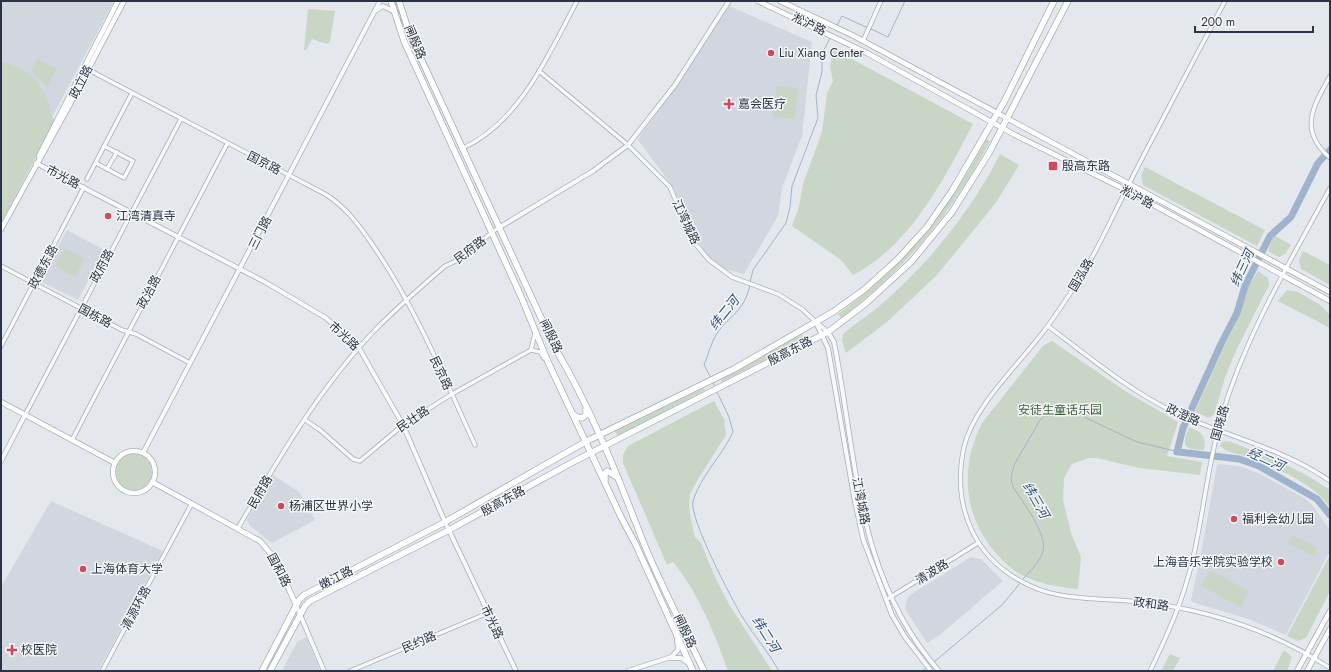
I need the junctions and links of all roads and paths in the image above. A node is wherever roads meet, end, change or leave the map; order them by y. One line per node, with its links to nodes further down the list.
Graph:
1 (118, 1): 18 (main road, 政立路)
2 (124, 1): 18 (main road, 政立路)
3 (380, 1): 15 (street, 三门路)
4 (391, 1): 14 (main road, 闸殷路)
5 (399, 1): 26 (main road, 闸殷路)
6 (577, 1): 19 (street)
7 (729, 1): 29 (street, 民府路)
8 (758, 1): 17 (main road, 淞沪路)
9 (780, 1): 16 (main road, 淞沪路)
10 (880, 1): 16 (street)
11 (1054, 1): 22 (main road, 殷高东路)
12 (1068, 1): 24 (main road, 殷高东路)
13 (1225, 1): 40 (street, 国泓路)
14 (392, 10): 15 (street); 34 (main road, 闸殷路)
15 (374, 11): 38 (street, 三门路)
16 (862, 41): 17 (street); 22 (main road, 淞沪路)
17 (859, 49): 25 (main road, 淞沪路)
18 (86, 69): 21 (street, 国京路); 35 (main road, 政立路)
19 (539, 71): 29 (street, 江湾城路); 31 (street)
20 (1330, 76): 33 (street)
21 (132, 93): 23 (street, 国京路); 30 (street)
22 (997, 113): 24 (main road, 淞沪路); 25 (main road, 殷高东路)
23 (181, 119): 28 (street, 国京路); 46 (street, 政府路)
24 (1007, 119): 27 (main road, 殷高东路); 40 (main road, 淞沪路)
25 (993, 122): 27 (main road, 淞沪路); 62 (main road, 殷高东路)
26 (453, 126): 31 (main road, 闸殷路); 34 (main road)
27 (1002, 127): 44 (main road, 淞沪路); 66 (main road, 殷高东路)
28 (227, 144): 38 (street, 国京路); 50 (street, 政治路)
29 (628, 145): 47 (street, 民府路); 62 (street, 江湾城路)
30 (104, 146): 32 (street); 36 (street)
31 (463, 148): 43 (main road, 闸殷路)
32 (116, 152): 37 (street); 37 (street)
33 (1330, 158)
34 (458, 159): 45 (main road, 闸殷路)
35 (36, 163): 41 (street, 市光路); 48 (main road, 政立路)
36 (96, 163): 37 (street); 39 (street)
37 (107, 169)
38 (290, 176): 54 (street, 三门路); 59 (street, 国京路)
39 (87, 179)
40 (1129, 184): 44 (street, 国泓路); 55 (main road, 淞沪路)
41 (84, 187): 46 (street, 市光路); 57 (street, 政德东路)
42 (1330, 188): 55 (street, 国晓路)
43 (482, 190): 45 (main road); 47 (main road, 闸殷路)
44 (1126, 190): 56 (main road, 淞沪路); 64 (street, 国泓路)
45 (478, 200): 49 (main road, 闸殷路)
46 (130, 213): 50 (street, 市光路); 61 (street, 政府路)
47 (500, 227): 49 (street, 民府路); 51 (main road, 闸殷路)
48 (1, 229)
49 (493, 232): 53 (main road, 闸殷路); 59 (street, 民府路)
50 (178, 237): 54 (street, 市光路); 65 (street, 政治路)
51 (514, 258): 53 (main road); 75 (main road, 闸殷路)
52 (1, 266): 57 (street, 国栋路)
53 (508, 266): 63 (main road, 闸殷路)
54 (241, 270): 69 (street, 市光路); 72 (street, 三门路)
55 (1286, 270): 56 (street, 国晓路); 58 (main road, 淞沪路)
56 (1283, 276): 60 (main road, 淞沪路); 80 (street, 国晓路)
57 (34, 283): 61 (street, 国栋路); 68 (street, 政德东路)
58 (1330, 292)
59 (407, 300): 69 (street, 民府路); 73 (street, 民京路)
60 (1330, 301)
61 (80, 308): 65 (street, 国栋路); 77 (street, 政府路)
62 (816, 322): 66 (street, 江湾城路); 67 (street, 江湾城路); 81 (main road, 殷高东路)
63 (534, 323): 70 (street); 71 (main road, 闸殷路)
64 (1048, 326): 80 (street, 政澄路); 98 (street, 国泓路)
65 (128, 331): 72 (street, 国栋路); 82 (street, 政治路)
66 (828, 332): 67 (main road, 殷高东路); 99 (street, 江湾城路)
67 (822, 335): 85 (main road, 殷高东路); 100 (street, 江湾城路)
68 (1, 346)
69 (359, 348): 78 (street, 民府路); 79 (street, 市光路)
70 (531, 350): 71 (street); 73 (street, 民壮路)
71 (548, 362): 76 (main road, 闸殷路)
72 (190, 363): 86 (street, 三门路)
73 (452, 394): 79 (street, 民壮路); 84 (street, 民京路)
74 (1, 402): 77 (main road)
75 (585, 406): 76 (main road); 81 (main road, 闸殷路)
76 (572, 412): 83 (main road, 闸殷路)
77 (25, 415): 82 (main road); 88 (street)
78 (305, 420): 79 (street, 民壮路); 96 (street, 民府路)
79 (403, 425): 95 (street, 市光路)
80 (1218, 430): 92 (street, 政澄路); 102 (street, 国晓路)
81 (599, 435): 83 (main road, 殷高东路); 85 (main road, 闸殷路)
82 (72, 440): 89 (main road)
83 (585, 442): 87 (main road, 闸殷路); 95 (main road, 殷高东路)
84 (475, 445)
85 (605, 447): 87 (main road, 殷高东路); 90 (main road, 闸殷路)
86 (143, 453): 89 (main road); 91 (main road)
87 (591, 454): 93 (main road, 闸殷路); 97 (main road, 殷高东路)
88 (1, 461)
89 (115, 463): 91 (main road)
90 (619, 478): 93 (main road); 120 (main road, 闸殷路)
91 (152, 482): 94 (main road, 国和路)
92 (1330, 482)
93 (608, 488): 107 (main road, 闸殷路)
94 (192, 503): 96 (main road, 国和路); 113 (street, 清源环路)
95 (445, 522): 97 (street, 市光路); 101 (main road, 嫩江路)
96 (238, 528): 101 (main road, 国和路)
97 (449, 530): 104 (street, 市光路); 105 (main road, 嫩江路)
98 (978, 543): 99 (street, 清波路); 102 (street, 政和路)
99 (891, 597): 100 (street, 清波路); 122 (street, 江湾城路)
100 (886, 600): 121 (street, 江湾城路)
101 (296, 605): 105 (street, 国和路); 114 (main road, 嫩江路)
102 (1178, 608): 108 (street, 政和路); 123 (street, 国晓路)
103 (1330, 612): 108 (main road)
104 (488, 613): 117 (street, 民约路); 118 (street, 市光路)
105 (300, 614): 115 (main road, 嫩江路); 116 (street, 国和路)
106 (1330, 629): 109 (main road)
107 (675, 633): 110 (street); 112 (main road, 闸殷路)
108 (1307, 654): 109 (street, 政和路); 124 (main road)
109 (1314, 658): 111 (street, 政和路); 125 (main road)
110 (667, 659): 112 (street); 119 (street)
111 (1330, 668)
112 (692, 669)
113 (102, 671)
114 (262, 671)
115 (270, 671)
116 (324, 671)
117 (350, 671)
118 (516, 671)
119 (628, 671)
120 (704, 671)
121 (931, 671)
122 (939, 671)
123 (1150, 671)
124 (1297, 671)
125 (1307, 671)

